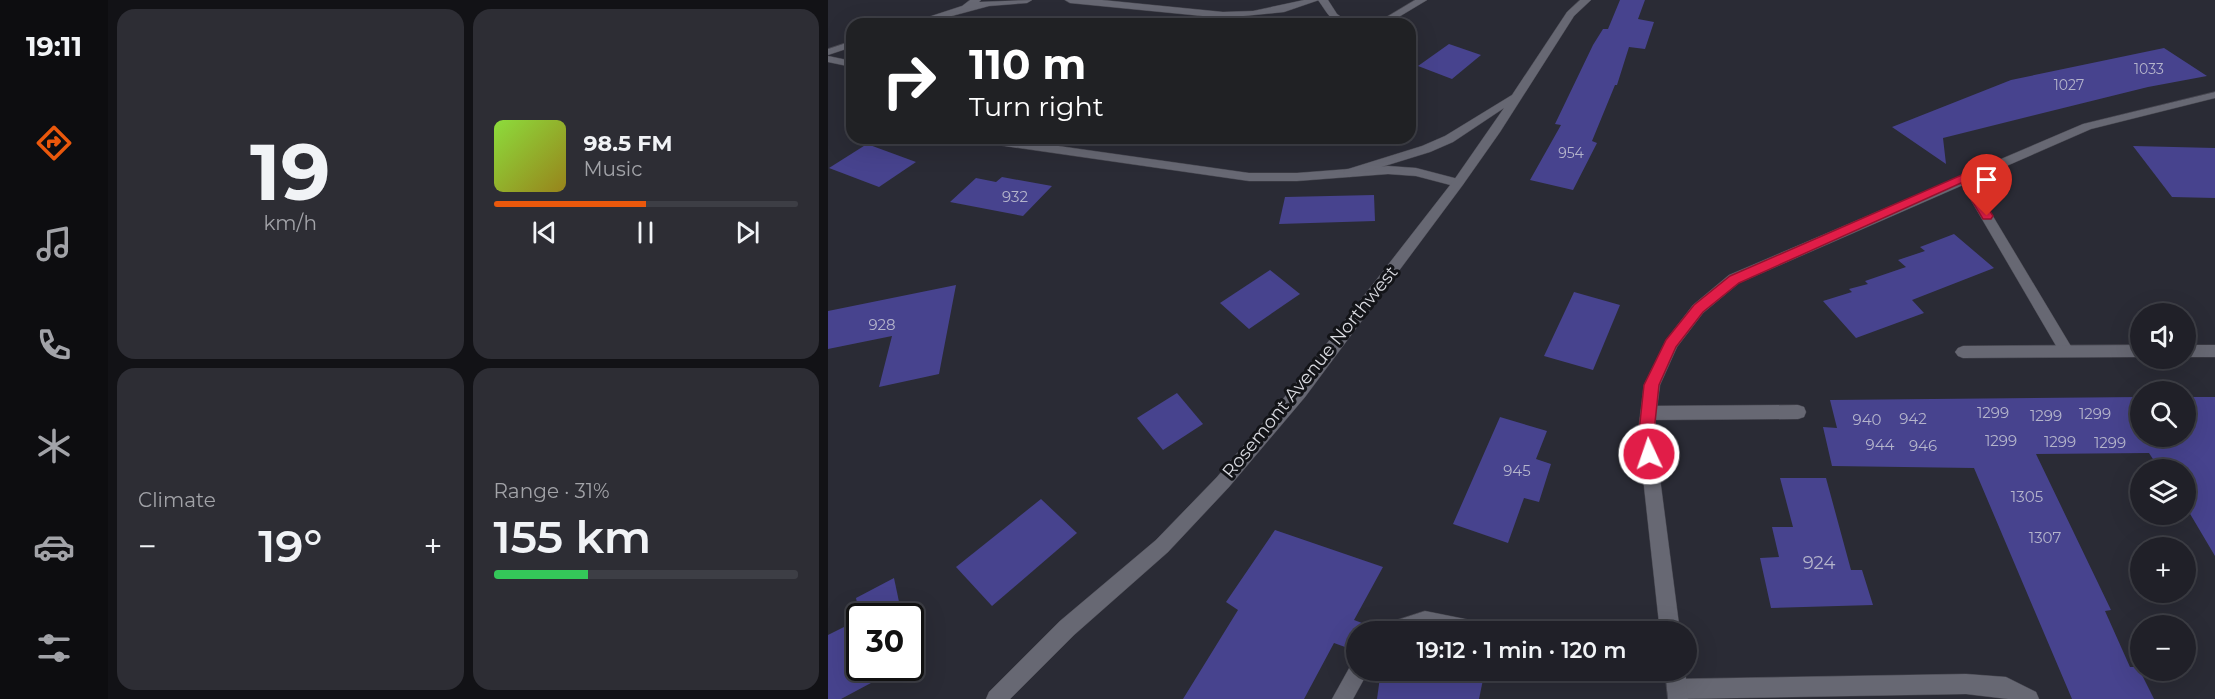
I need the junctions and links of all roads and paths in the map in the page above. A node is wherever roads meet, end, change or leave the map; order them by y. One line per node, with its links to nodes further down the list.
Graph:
1 (976, 0): 8 (street)
2 (1027, 0): 8 (street)
3 (1070, 0): 4 (street)
4 (1314, 0)
5 (1323, 0): 10 (street)
6 (1422, 0): 11 (street)
7 (1586, 0): 16 (street, Rosemont Avenue Northwest)
8 (965, 8): 9 (street)
9 (932, 18)
10 (1337, 18)
11 (1390, 18)
12 (846, 46): 13 (street)
13 (828, 52)
14 (828, 60): 15 (street)
15 (846, 63)
16 (1519, 93): 19 (street); 21 (street, Rosemont Avenue Northwest)
17 (2215, 95): 20 (street)
18 (1019, 144): 19 (street)
19 (1349, 174): 21 (street)
20 (1964, 178): 26 (street); 28 (street)
21 (1458, 183): 33 (street, Rosemont Avenue Northwest)
22 (2130, 351): 26 (street)
23 (2196, 351): 24 (street)
24 (2215, 351)
25 (1963, 352): 26 (street)
26 (2067, 352)
27 (1798, 412): 28 (street)
28 (1649, 413): 29 (street)
29 (1669, 621)
30 (1353, 681): 34 (street)
31 (1676, 686): 32 (street)
32 (1745, 694): 35 (street)
33 (996, 698)
34 (1342, 699)
35 (2029, 699)

